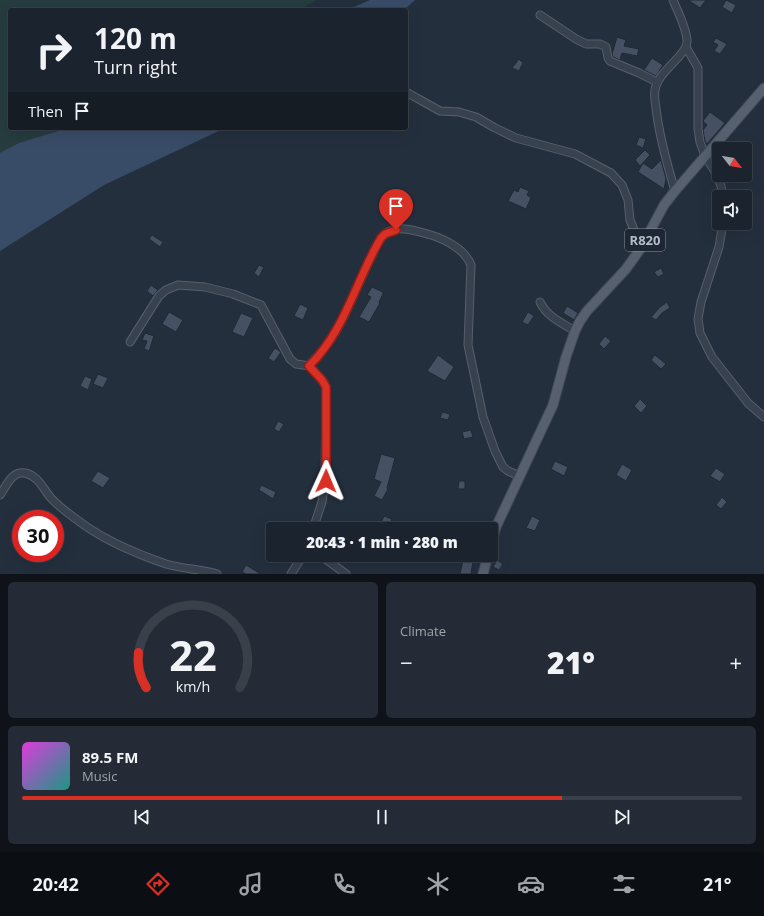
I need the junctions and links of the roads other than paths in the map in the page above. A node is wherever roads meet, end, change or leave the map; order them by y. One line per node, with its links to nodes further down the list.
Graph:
1 (673, 0): 3 (street)
2 (540, 15): 4 (street)
3 (686, 47): 4 (street); 7 (street)
4 (657, 82): 9 (street)
5 (764, 88): 7 (main road, R820)
6 (408, 93): 11 (street)
7 (705, 156): 8 (street); 9 (main road, R820)
8 (722, 190)
9 (675, 191): 11 (main road, R820)
10 (722, 230): 16 (street)
11 (641, 248): 13 (main road, R820)
12 (540, 302): 13 (street)
13 (575, 332): 17 (main road, R820)
14 (130, 342): 15 (street)
15 (309, 366): 17 (street); 19 (street)
16 (764, 417)
17 (520, 476): 20 (main road, R820)
18 (0, 496): 24 (street)
19 (315, 522)
20 (498, 523)
21 (299, 562): 25 (street)
22 (330, 562): 26 (street)
23 (486, 562): 27 (main road)
24 (217, 574)
25 (291, 574)
26 (346, 574)
27 (483, 574)

